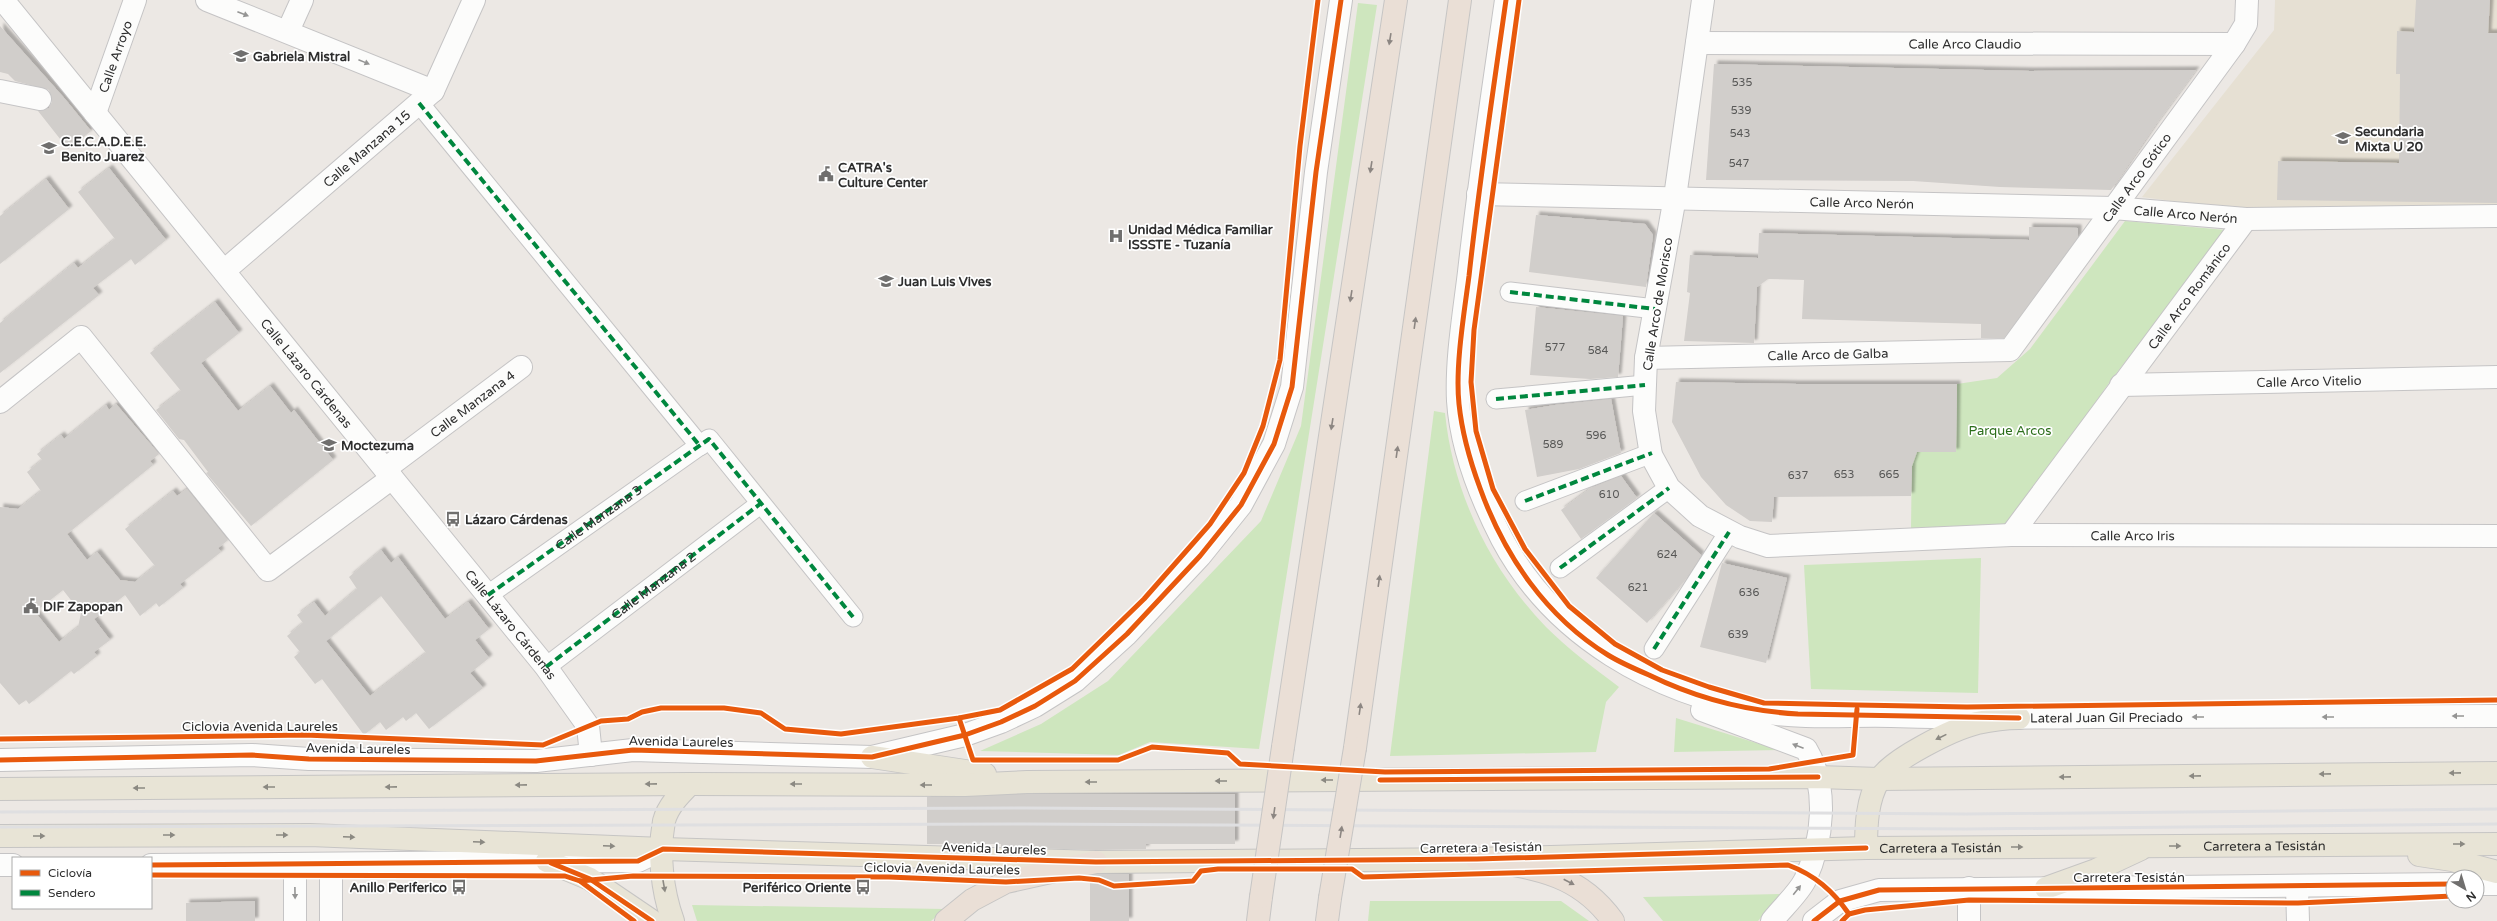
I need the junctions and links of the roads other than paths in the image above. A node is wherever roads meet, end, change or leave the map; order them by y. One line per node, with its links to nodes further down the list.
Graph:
1 (3, 0): 20 (street, Calle Lázaro Cárdenas)
2 (135, 0): 20 (street, Calle Arroyo)
3 (207, 0): 13 (street, one-way to 13)
4 (302, 0): 13 (street)
5 (474, 0): 18 (street, Calle Manzana 15)
6 (1341, 0): 56 (street, Avenida Laureles)
7 (1396, 0): 91 (highway, one-way to 91, bridge)
8 (1460, 0): 16 (highway)
9 (1466, 0): 16 (highway)
10 (1506, 0): 21 (street, Lateral Juan Gil Preciado)
11 (1703, 0): 14 (street, Calle Arco de Morisco)
12 (2247, 0): 15 (street, Calle Arco Gótico)
13 (288, 31): 18 (street, one-way to 18)
14 (1697, 43): 15 (street, Calle Arco Claudio); 22 (street, Calle Arco de Morisco)
15 (2234, 44): 23 (street, Calle Arco Gótico)
16 (1453, 56): 92 (highway, one-way to 16, bridge)
17 (0, 91): 19 (street)
18 (426, 97): 26 (street, Calle Manzana 15); 37 (street)
19 (40, 99)
20 (95, 113): 26 (street, Calle Lázaro Cárdenas)
21 (1478, 194): 22 (street, Calle Arco Nerón); 52 (street, Lateral Juan Gil Preciado)
22 (1675, 197): 23 (street, Calle Arco Nerón); 28 (street, Calle Arco de Morisco)
23 (2113, 208): 25 (street, Calle Arco Nerón); 29 (street, Calle Arco Gótico)
24 (2497, 216): 25 (street)
25 (2246, 219): 34 (street, Calle Arco Románico)
26 (224, 271): 39 (street, Calle Lázaro Cárdenas)
27 (1510, 292): 28 (street)
28 (1655, 308): 30 (street, Calle Arco de Morisco)
29 (2010, 350): 30 (street, Calle Arco de Galba)
30 (1646, 358): 33 (street, Calle Arco de Morisco)
31 (521, 367): 39 (street, Calle Manzana 4)
32 (2497, 377): 34 (street, Calle Arco Vitelio)
33 (1645, 385): 35 (street); 38 (street, Calle Arco de Morisco)
34 (2121, 385): 44 (street, Calle Arco Románico)
35 (1496, 399)
36 (0, 402): 39 (street, Calle Manzana 4)
37 (704, 442): 42 (street); 48 (street, Calle Manzana 3)
38 (1652, 453): 40 (street, Calle Arco de Morisco); 41 (street)
39 (388, 473): 48 (street, Calle Lázaro Cárdenas)
40 (1669, 488): 43 (street, Calle Arco de Morisco); 47 (street)
41 (1525, 500)
42 (760, 504): 49 (street); 51 (street, Calle Manzana 2)
43 (1729, 532): 46 (street, Calle Arco de Morisco); 50 (street)
44 (2011, 535): 45 (street, Calle Arco Iris); 46 (street, Calle Arco Iris)
45 (2497, 536)
46 (1768, 546)
47 (1560, 568)
48 (488, 595): 51 (street, Calle Lázaro Cárdenas)
49 (853, 617)
50 (1654, 649)
51 (546, 667): 55 (street, Calle Lázaro Cárdenas)
52 (1671, 686): 54 (street, Lateral Juan Gil Preciado); 59 (street, one-way to 52)
53 (2497, 716): 54 (street, Lateral Juan Gil Preciado, one-way to 54)
54 (2019, 718): 60 (main road, one-way to 60)
55 (591, 755): 56 (street, Avenida Laureles); 57 (street, Avenida Laureles)
56 (872, 757): 61 (main road)
57 (0, 760)
58 (2496, 773): 60 (main road, one-way to 60)
59 (1818, 777): 60 (main road); 61 (main road, one-way to 61); 70 (street)
60 (1879, 779): 68 (main road)
61 (1027, 782): 62 (main road, one-way to 62)
62 (690, 784): 63 (main road, one-way to 63); 69 (main road)
63 (0, 789)
64 (0, 836): 69 (main road, Avenida Laureles, one-way to 69)
65 (2497, 844): 66 (main road, Carretera a Tesistán, one-way to 65)
66 (2364, 845): 67 (main road, Carretera a Tesistán, one-way to 66); 79 (main road)
67 (2147, 846): 68 (main road, Carretera a Tesistán, one-way to 67); 85 (main road)
68 (1866, 848): 70 (main road, Carretera a Tesistán)
69 (663, 849): 72 (street, Avenida Laureles); 73 (main road, Avenida Laureles); 89 (main road, one-way to 89)
70 (1814, 850): 71 (main road, Carretera a Tesistán); 94 (street, one-way to 70)
71 (1477, 859): 73 (main road, Carretera a Tesistán); 93 (highway, one-way to 93)
72 (547, 861): 78 (street, Avenida Laureles); 88 (main road)
73 (1096, 862): 90 (highway)
74 (0, 865): 75 (street)
75 (12, 865)
76 (152, 865): 77 (street, Avenida Laureles)
77 (295, 865): 78 (street, Avenida Laureles); 86 (street, one-way to 86)
78 (331, 865): 87 (street)
79 (2497, 872)
80 (2445, 884): 83 (street, Carretera Tesistán)
81 (2485, 884): 82 (street)
82 (2497, 884)
83 (2297, 887): 85 (street, Carretera Tesistán); 97 (street)
84 (1969, 888): 85 (street, Carretera Tesistán); 95 (street, Carretera Tesistán); 96 (street)
85 (2046, 888)
86 (296, 921)
87 (331, 921)
88 (652, 921)
89 (673, 921)
90 (946, 921)
91 (1258, 921)
92 (1327, 921)
93 (1613, 921)
94 (1772, 921)
95 (1814, 921)
96 (1969, 921)
97 (2298, 921)

